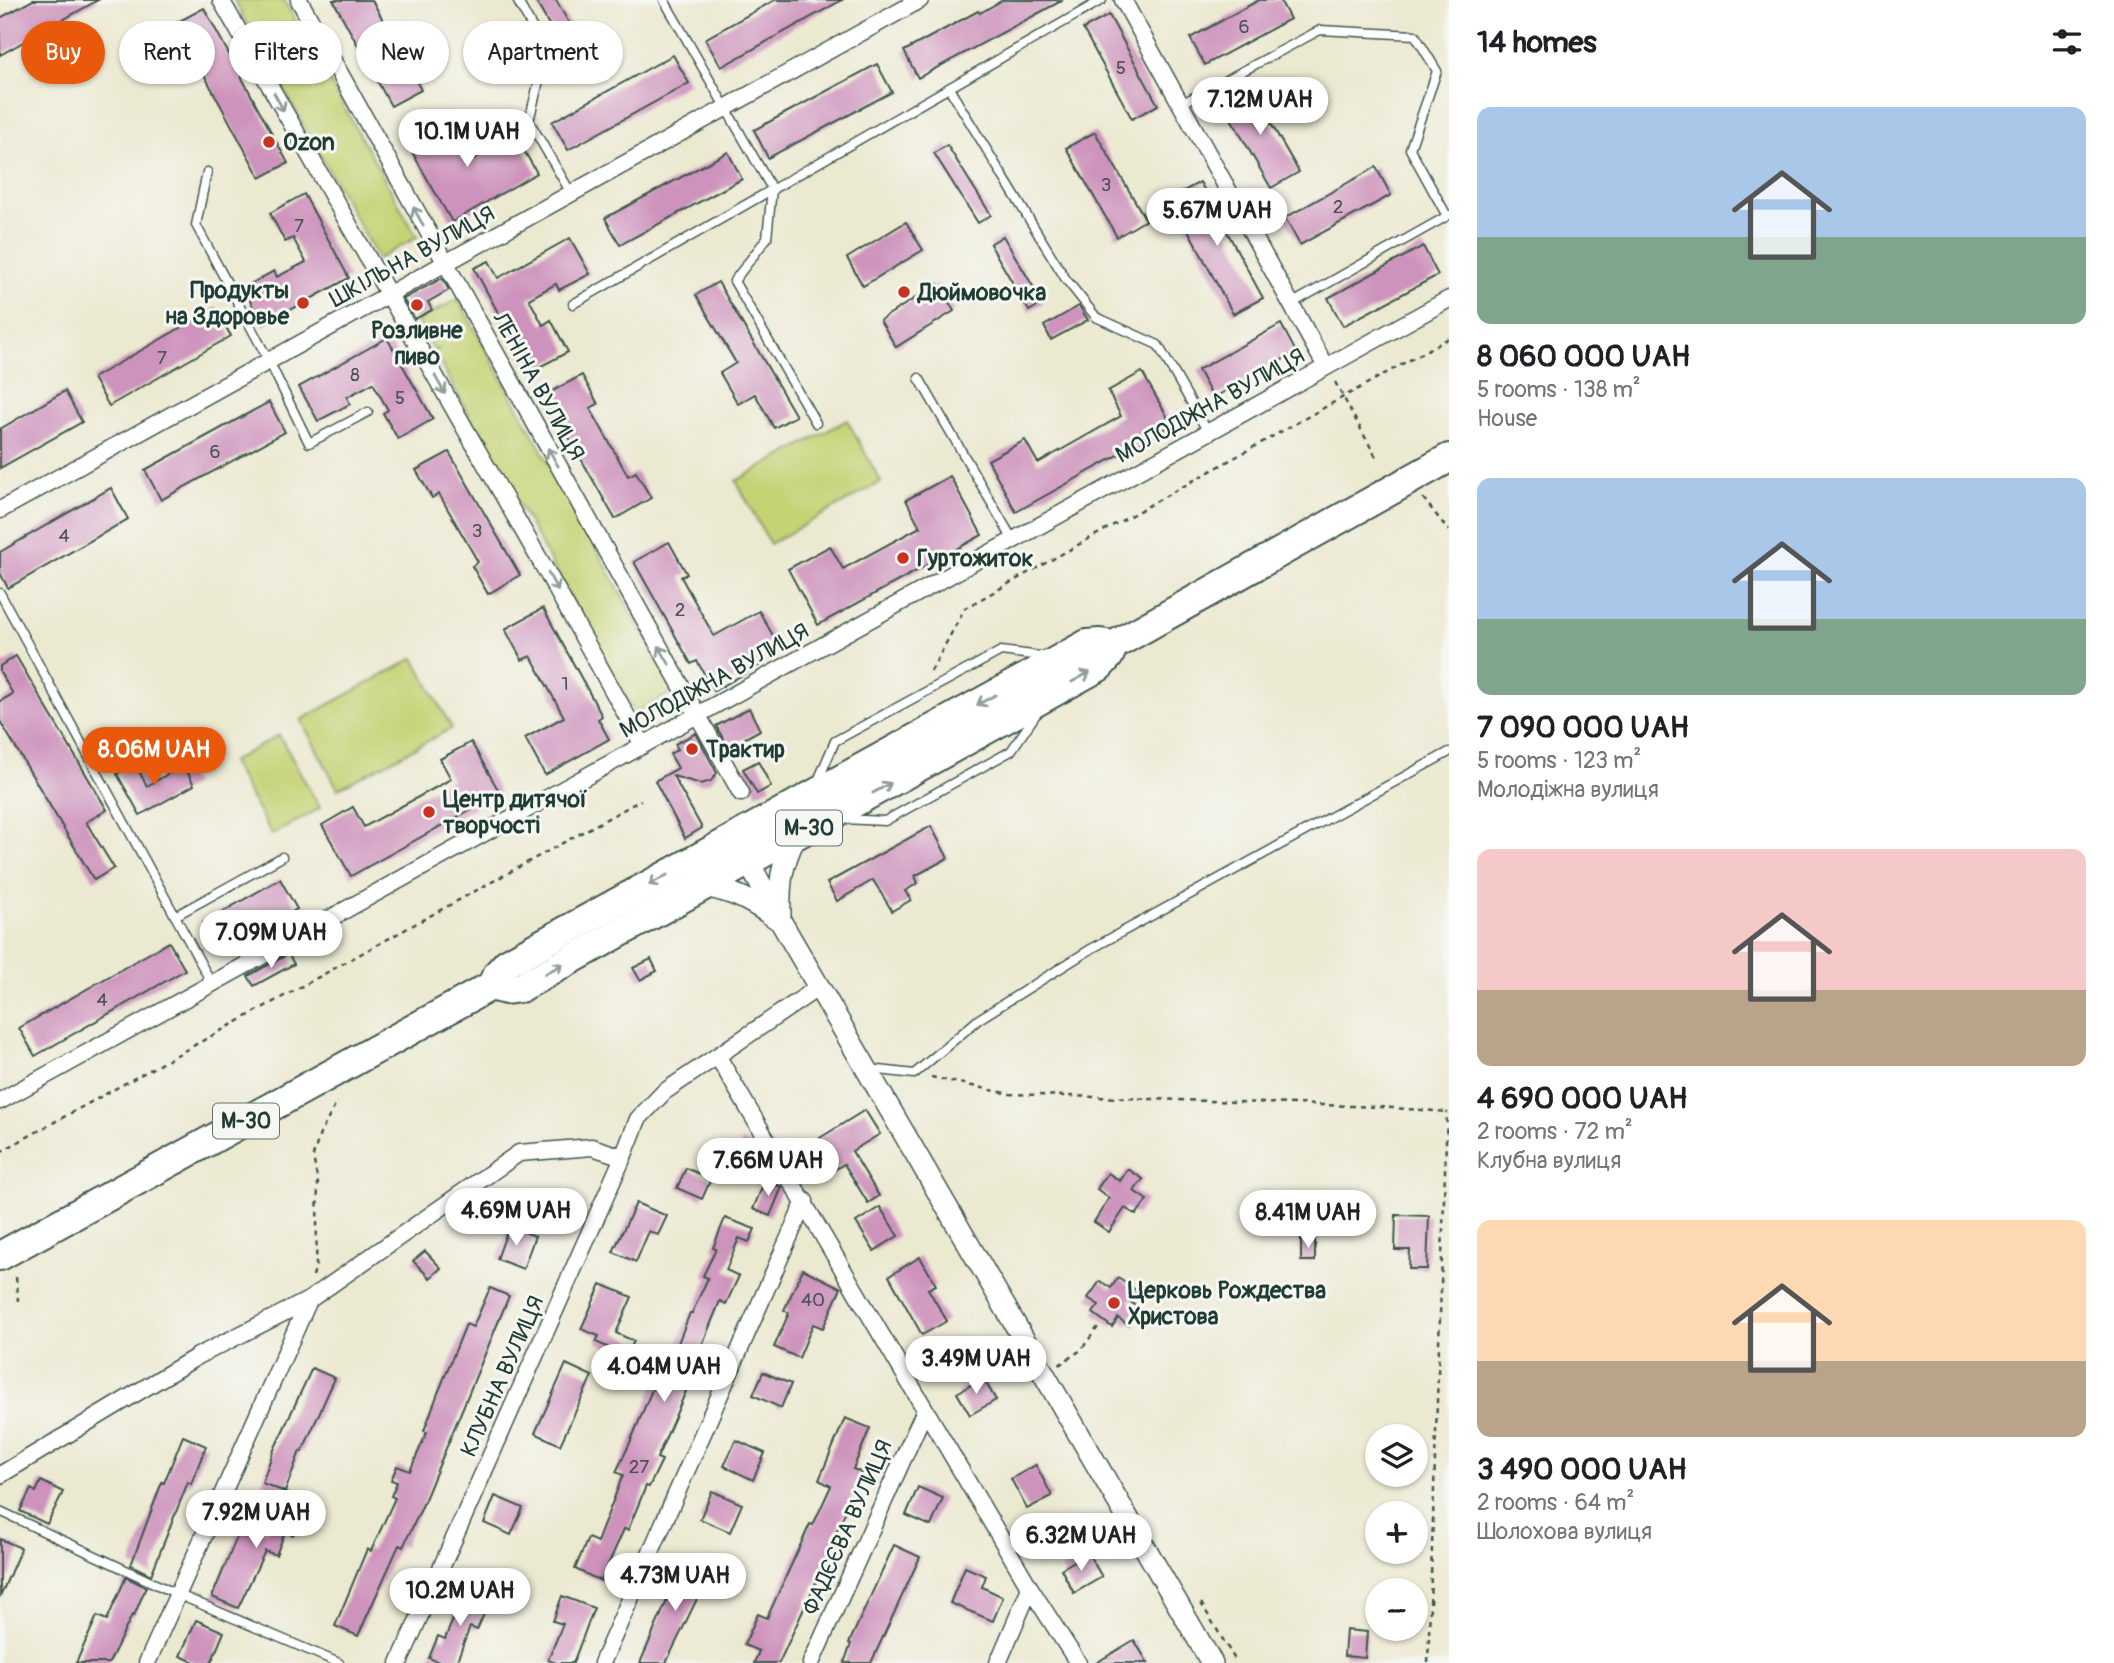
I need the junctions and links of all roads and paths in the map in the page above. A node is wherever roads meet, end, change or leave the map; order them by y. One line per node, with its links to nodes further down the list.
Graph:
1 (221, 0): 16 (street, one-way to 16)
2 (299, 0): 15 (street, ЛЕНІНА ВУЛИЦЯ, one-way to 2)
3 (517, 0): 13 (lane)
4 (664, 0): 10 (lane)
5 (920, 0): 10 (street, ШКІЛЬНА ВУЛИЦЯ)
6 (1102, 0): 8 (lane)
7 (1123, 0): 9 (street)
8 (949, 88): 12 (lane); 27 (lane)
9 (1181, 104): 14 (lane); 19 (street)
10 (724, 108): 12 (lane); 13 (street, ШКІЛЬНА ВУЛИЦЯ)
11 (207, 172): 21 (lane)
12 (772, 189): 18 (lane); 26 (lane)
13 (571, 193): 15 (street, ШКІЛЬНА ВУЛИЦЯ)
14 (1448, 216): 19 (lane)
15 (444, 264): 16 (street, ШКІЛЬНА ВУЛИЦЯ); 37 (street, ЛЕНІНА ВУЛИЦЯ, one-way to 15)
16 (389, 294): 21 (street, ШКІЛЬНА ВУЛИЦЯ); 38 (street, one-way to 38)
17 (1449, 299): 22 (street, МОЛОДІЖНА ВУЛИЦЯ)
18 (573, 304)
19 (1292, 304): 22 (street)
20 (1449, 338): 24 (path)
21 (269, 361): 25 (lane); 31 (street, ШКІЛЬНА ВУЛИЦЯ)
22 (1326, 367): 24 (path); 27 (street, МОЛОДІЖНА ВУЛИЦЯ)
23 (919, 378): 33 (lane)
24 (1343, 397): 28 (path); 36 (path)
25 (368, 412)
26 (816, 423)
27 (1208, 432): 33 (street, МОЛОДІЖНА ВУЛИЦЯ)
28 (1376, 457)
29 (1449, 458): 35 (highway, М-30)
30 (1421, 496): 32 (path)
31 (0, 510)
32 (1449, 531)
33 (1013, 540): 37 (street, МОЛОДІЖНА ВУЛИЦЯ)
34 (0, 593): 48 (lane)
35 (1114, 645): 42 (highway, М-30, one-way to 35); 42 (highway, М-30, one-way to 42)
36 (931, 671)
37 (698, 715): 38 (street, МОЛОДІЖНА ВУЛИЦЯ); 40 (street, ЛЕНІНА ВУЛИЦЯ)
38 (643, 746): 50 (street, МОЛОДІЖНА ВУЛИЦЯ)
39 (1449, 752): 54 (lane)
40 (741, 793)
41 (640, 800): 58 (path)
42 (819, 807): 43 (highway, М-30); 44 (highway, М-30)
43 (769, 818): 44 (street); 45 (highway, М-30)
44 (790, 839): 45 (highway, М-30); 49 (street)
45 (742, 849): 47 (highway, М-30); 49 (street)
46 (282, 857): 48 (lane)
47 (704, 875): 49 (street); 61 (highway, М-30)
48 (175, 916): 50 (lane)
49 (781, 922): 51 (street)
50 (212, 984): 55 (street, МОЛОДІЖНА ВУЛИЦЯ)
51 (819, 987): 52 (street, КЛУБНА ВУЛИЦЯ); 53 (street)
52 (718, 1057): 59 (street, КЛУБНА ВУЛИЦЯ); 60 (street)
53 (867, 1069): 54 (lane); 78 (street)
54 (914, 1074): 57 (path)
55 (0, 1100)
56 (337, 1102): 62 (path)
57 (1448, 1112): 79 (path)
58 (0, 1152)
59 (623, 1157): 62 (street); 73 (street, КЛУБНА ВУЛИЦЯ)
60 (805, 1201): 66 (street); 74 (street)
61 (8, 1267): 63 (path)
62 (309, 1300): 67 (street); 70 (street)
63 (18, 1301)
64 (1098, 1327): 65 (path)
65 (1059, 1365)
66 (925, 1410): 69 (street); 75 (street, ФАДЄЄВА ВУЛИЦЯ)
67 (0, 1475)
68 (0, 1511): 70 (lane)
69 (1030, 1588): 76 (street); 77 (street)
70 (177, 1594): 71 (street); 72 (lane)
71 (146, 1663)
72 (339, 1663)
73 (399, 1663)
74 (602, 1663)
75 (811, 1663)
76 (998, 1663)
77 (1078, 1663)
78 (1212, 1663)
79 (1428, 1663)

